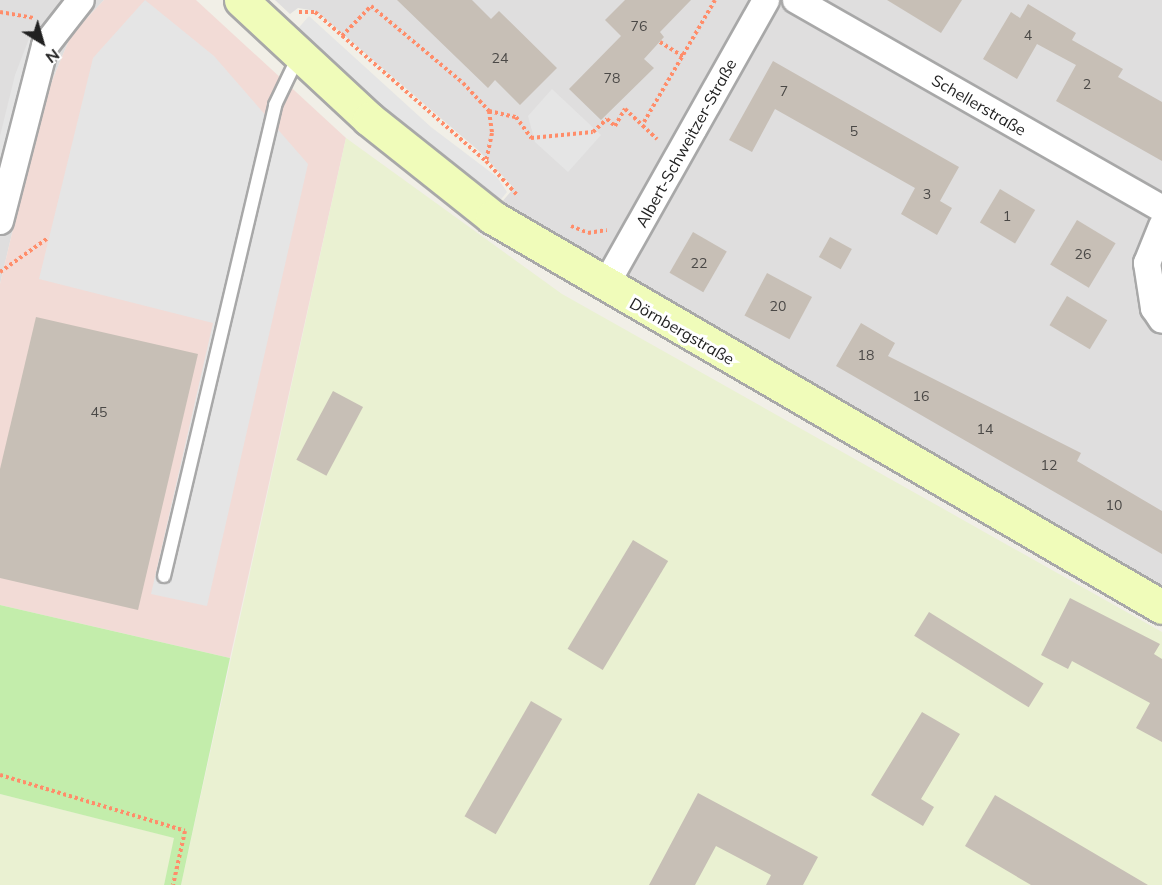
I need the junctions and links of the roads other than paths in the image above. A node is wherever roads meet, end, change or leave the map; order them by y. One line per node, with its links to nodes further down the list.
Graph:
1 (81, 0): 7 (street)
2 (241, 0): 5 (main road, Dörnbergstraße)
3 (766, 0): 9 (street, Albert-Schweitzer-Straße)
4 (796, 0): 6 (street, Schellerstraße)
5 (300, 54): 9 (main road, Dörnbergstraße); 11 (lane)
6 (1162, 209)
7 (0, 221)
8 (1162, 226): 10 (street)
9 (605, 286): 12 (main road, Dörnbergstraße)
10 (1162, 320)
11 (164, 576)
12 (1162, 607)

